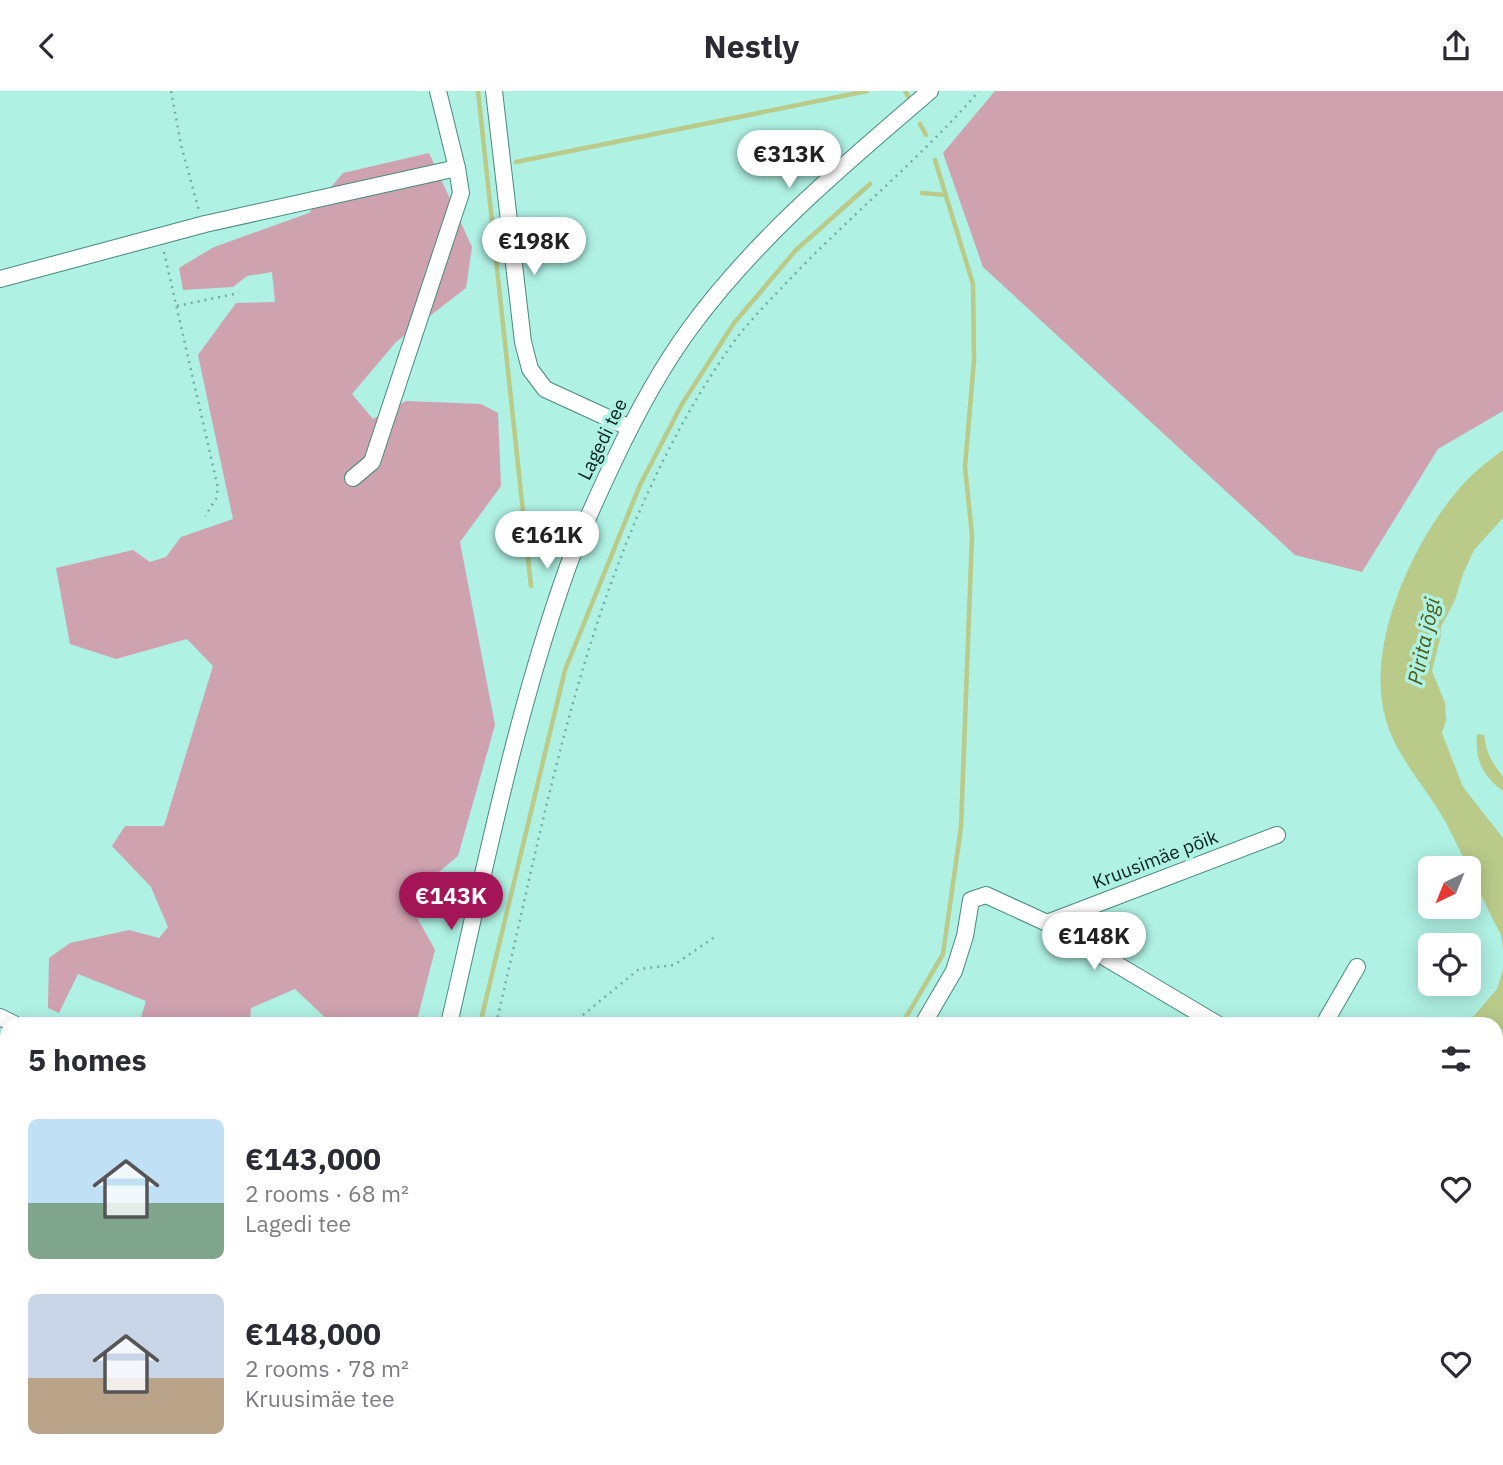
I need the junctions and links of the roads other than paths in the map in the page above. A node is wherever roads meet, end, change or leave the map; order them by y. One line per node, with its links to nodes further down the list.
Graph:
1 (438, 91): 4 (street)
2 (494, 91): 6 (street)
3 (930, 91): 6 (street, Lagedi tee)
4 (457, 168): 5 (street); 7 (street)
5 (0, 279)
6 (630, 428): 11 (street, Lagedi tee)
7 (353, 478)
8 (1277, 835): 9 (street, Kruusimäe põik)
9 (1047, 923): 12 (street); 13 (street)
10 (1357, 967): 14 (street)
11 (451, 1017)
12 (927, 1017)
13 (1205, 1017)
14 (1328, 1017)

